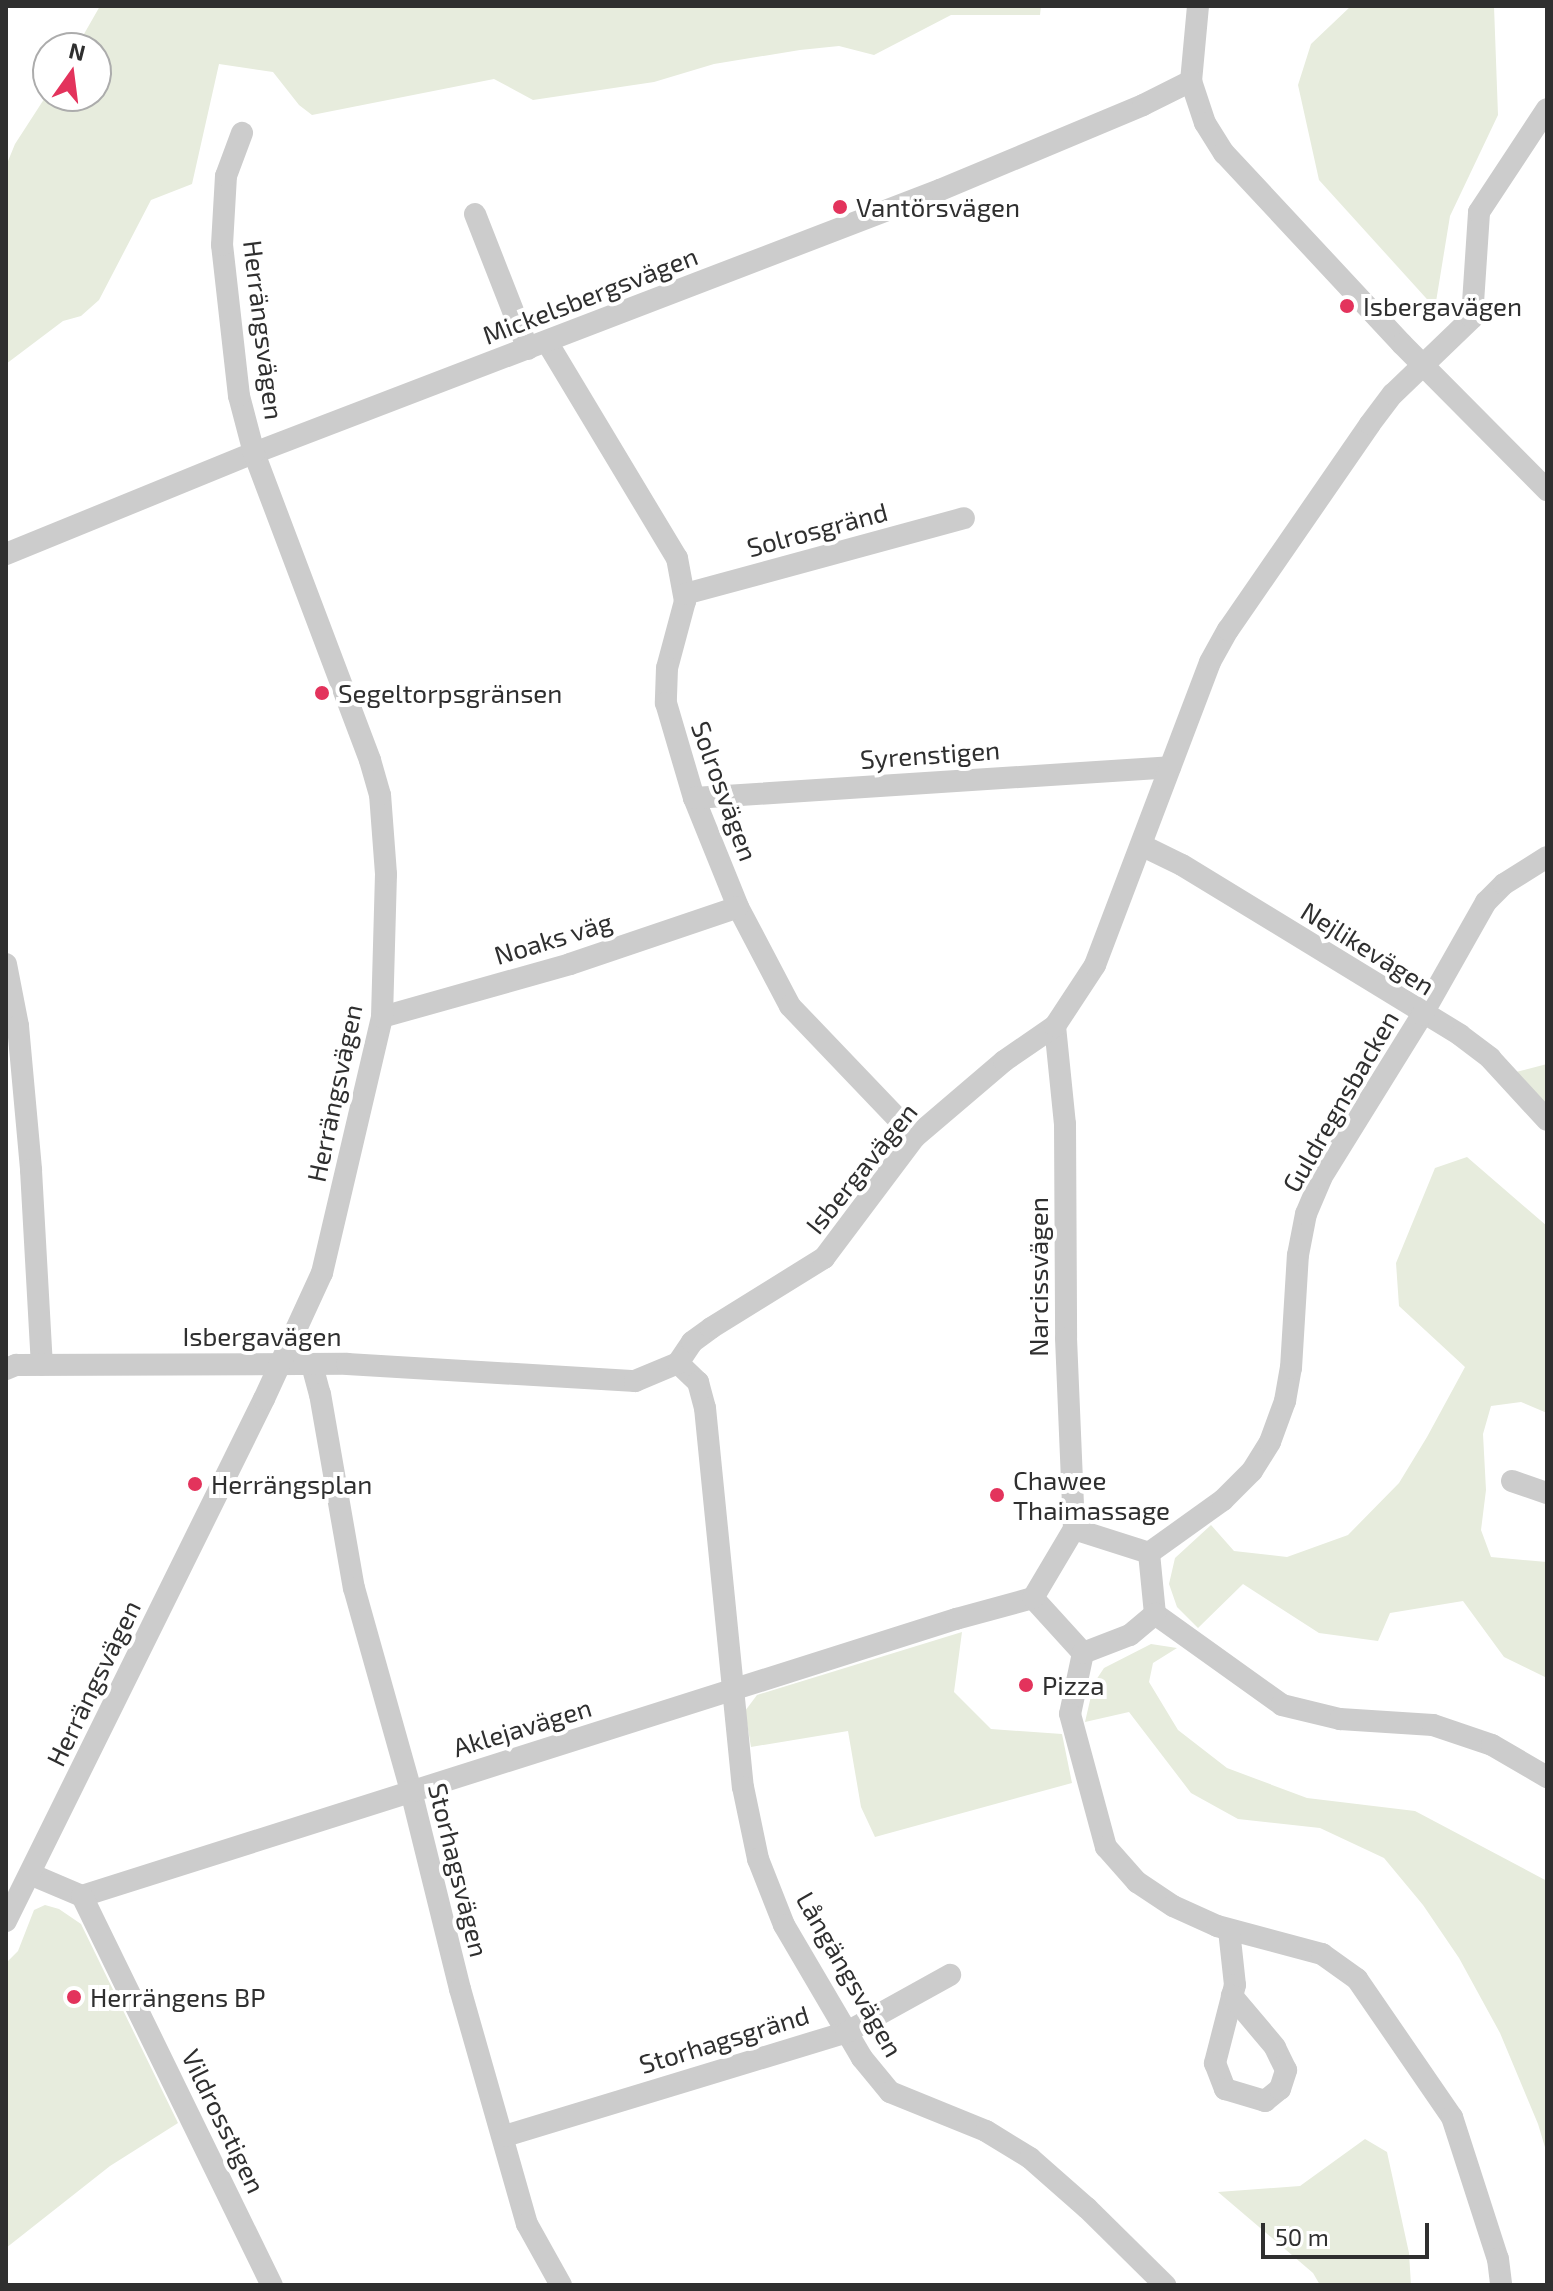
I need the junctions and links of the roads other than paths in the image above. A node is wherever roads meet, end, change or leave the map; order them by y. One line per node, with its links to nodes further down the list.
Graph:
1 (1198, 6): 2 (street)
2 (1191, 81): 6 (street, Mickelsbergsvägen); 7 (street)
3 (1547, 109): 7 (street, Isbergavägen)
4 (242, 133): 8 (street, Herrängsvägen)
5 (475, 214): 6 (street, Solrosvägen)
6 (537, 345): 8 (street, Mickelsbergsvägen); 12 (street, Solrosvägen)
7 (1424, 366): 9 (street); 13 (street, Isbergavägen)
8 (254, 453): 11 (street, Mickelsbergsvägen); 20 (street, Herrängsvägen)
9 (1547, 490)
10 (964, 518): 12 (street, Solrosgränd)
11 (6, 554)
12 (685, 594): 14 (street, Solrosvägen)
13 (1170, 767): 14 (street, Syrenstigen); 15 (street, Isbergavägen)
14 (694, 798): 17 (street, Solrosvägen)
15 (1143, 846): 19 (street, Nejlikevägen); 21 (street, Isbergavägen)
16 (1547, 857): 19 (street, Guldregnsbacken)
17 (738, 907): 20 (street, Noaks väg); 24 (street, Solrosvägen)
18 (6, 964): 22 (street)
19 (1422, 1015): 23 (street, Nejlikevägen); 33 (street, Guldregnsbacken)
20 (382, 1017): 28 (street, Herrängsvägen)
21 (1055, 1026): 24 (street, Isbergavägen); 32 (street, Narcissvägen)
22 (12, 1029): 26 (street)
23 (1547, 1120)
24 (915, 1137): 25 (street, Isbergavägen)
25 (678, 1363): 27 (street, Isbergavägen); 37 (street, Långängsvägen)
26 (42, 1365): 28 (street, Isbergavägen); 29 (street, Isbergavägen)
27 (312, 1365): 28 (street, Isbergavägen); 39 (street, Storhagsvägen)
28 (280, 1366): 40 (street, Herrängsvägen)
29 (6, 1369)
30 (1512, 1481): 31 (street)
31 (1547, 1493)
32 (1074, 1529): 33 (street); 34 (street)
33 (1149, 1553): 35 (street)
34 (1033, 1598): 36 (street); 37 (street, Aklejavägen)
35 (1155, 1614): 36 (street); 38 (street)
36 (1083, 1653): 43 (street)
37 (732, 1691): 39 (street, Aklejavägen); 46 (street, Långängsvägen)
38 (1547, 1777)
39 (411, 1791): 41 (street, Aklejavägen); 47 (street, Storhagsvägen)
40 (30, 1874): 41 (street); 42 (street, Herrängsvägen)
41 (82, 1896): 48 (street, Vildrosstigen)
42 (7, 1918)
43 (1229, 1930): 45 (street); 51 (street)
44 (950, 1975): 46 (street, Storhagsgränd)
45 (1232, 1996)
46 (847, 2032): 47 (street, Storhagsgränd); 50 (street, Långängsvägen)
47 (505, 2136): 49 (street, Storhagsvägen)
48 (272, 2285)
49 (561, 2285)
50 (1165, 2285)
51 (1501, 2285)

